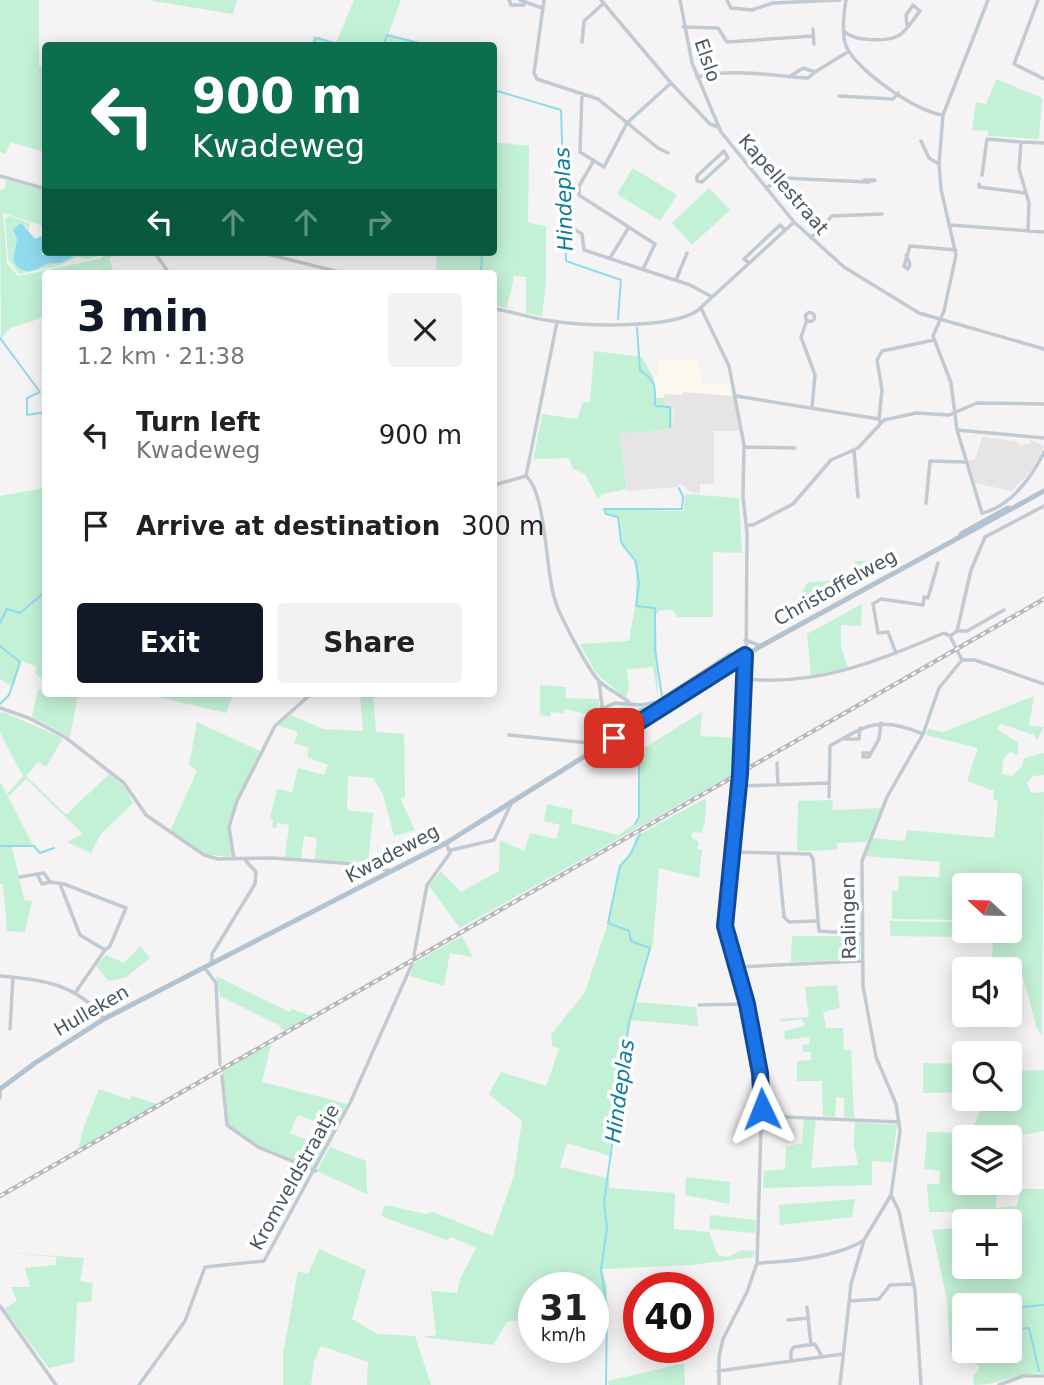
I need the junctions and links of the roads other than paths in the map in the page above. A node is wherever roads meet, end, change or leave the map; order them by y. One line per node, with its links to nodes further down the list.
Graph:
1 (508, 0): 12 (street)
2 (520, 0): 12 (street)
3 (544, 0): 13 (street)
4 (680, 0): 15 (street, Elslo)
5 (727, 0): 10 (street)
6 (840, 0): 10 (street)
7 (846, 0): 17 (street)
8 (988, 0): 30 (street)
9 (1038, 0): 25 (street)
10 (826, 1)
11 (602, 2): 19 (street); 26 (street)
12 (526, 4): 13 (street)
13 (542, 8): 27 (street)
14 (906, 26): 14 (street); 17 (street)
15 (683, 27): 18 (street); 23 (street, Elslo)
16 (813, 29): 18 (street)
17 (845, 32): 28 (street)
18 (813, 36): 20 (street)
19 (582, 42)
20 (814, 44)
21 (846, 53): 22 (street)
22 (815, 72): 24 (street); 24 (street)
23 (697, 77): 24 (street); 32 (street, Elslo)
24 (789, 77)
25 (1044, 79)
26 (671, 83): 31 (street); 32 (street)
27 (582, 93): 31 (street); 39 (street)
28 (898, 93): 29 (street); 30 (street)
29 (839, 96)
30 (943, 115): 40 (street)
31 (627, 123): 37 (street); 39 (street)
32 (718, 127): 36 (street, Kapellestraat)
33 (920, 141): 40 (street)
34 (1021, 142): 35 (street); 41 (street); 47 (street)
35 (1044, 143)
36 (736, 152): 38 (street); 46 (street, Kapellestraat)
37 (668, 153)
38 (728, 157): 38 (street)
39 (593, 162): 51 (street)
40 (939, 164): 50 (street)
41 (982, 175)
42 (0, 176): 45 (street)
43 (864, 180): 46 (street)
44 (979, 184): 47 (street)
45 (42, 187)
46 (766, 188): 49 (street, Kapellestraat)
47 (1026, 193): 53 (street)
48 (882, 214): 55 (street)
49 (794, 222): 55 (street, Kapellestraat); 64 (street)
50 (950, 225): 53 (street); 56 (street)
51 (629, 228): 60 (street); 62 (street)
52 (574, 229): 60 (street)
53 (1028, 231): 54 (street)
54 (1044, 232)
55 (811, 237): 68 (street, Kapellestraat)
56 (956, 250): 58 (street); 68 (street)
57 (687, 253): 63 (street)
58 (906, 255)
59 (275, 256): 61 (street)
60 (610, 259): 62 (street)
61 (331, 270)
62 (643, 270): 63 (street)
63 (676, 280): 64 (street)
64 (712, 297): 65 (street)
65 (701, 308): 69 (street); 72 (street)
66 (497, 310): 69 (street)
67 (807, 320): 74 (street)
68 (939, 320): 70 (street); 71 (street, Kapellestraat)
69 (557, 322): 84 (street)
70 (934, 340): 75 (street); 76 (street)
71 (1044, 349)
72 (736, 396): 74 (street); 79 (street)
73 (1044, 404): 75 (street)
74 (812, 408): 76 (street)
75 (955, 412): 76 (street); 77 (street)
76 (879, 421): 81 (street)
77 (957, 430): 78 (street); 83 (street)
78 (1044, 438)
79 (744, 447): 80 (street); 90 (street)
80 (795, 448)
81 (853, 450): 87 (street); 90 (street)
82 (1044, 453): 83 (street)
83 (965, 462): 88 (street)
84 (526, 476): 85 (street); 103 (street)
85 (497, 484)
86 (1044, 491): 96 (main road, Christoffelweg)
87 (858, 497)
88 (926, 503)
89 (1044, 506): 93 (street)
90 (747, 525): 95 (street)
91 (938, 563): 97 (street)
92 (1004, 610): 93 (street)
93 (957, 631): 94 (street)
94 (950, 636): 97 (street); 100 (street)
95 (745, 640): 96 (street); 99 (street)
96 (761, 646): 99 (main road, Christoffelweg)
97 (896, 653): 102 (street)
98 (730, 654): 101 (street)
99 (745, 655): 102 (street); 104 (main road, Kwadeweg)
100 (962, 660): 105 (street); 112 (street, Ralingen)
101 (698, 674): 104 (street); 107 (street)
102 (746, 680): 121 (street)
103 (599, 681): 107 (street); 109 (street)
104 (703, 682): 116 (main road, Kwadeweg)
105 (1044, 684)
106 (308, 697): 128 (street)
107 (629, 702): 109 (street)
108 (0, 708): 128 (street)
109 (601, 709): 115 (street)
110 (881, 723): 111 (street); 112 (street); 117 (street)
111 (860, 728): 114 (street); 114 (street)
112 (923, 734): 138 (street, Ralingen)
113 (509, 735): 115 (street)
114 (843, 739): 119 (street)
115 (589, 743): 116 (street)
116 (591, 752): 123 (main road, Kwadeweg)
117 (871, 753)
118 (777, 763): 120 (street)
119 (829, 783): 120 (street); 122 (street)
120 (778, 784): 121 (street)
121 (739, 786): 126 (street)
122 (830, 797)
123 (511, 803): 124 (main road, Kwadeweg); 125 (street, Kwadeweg)
124 (446, 843): 125 (street); 131 (main road, Kwadeweg)
125 (451, 850): 140 (street)
126 (732, 852): 127 (street); 145 (street)
127 (778, 855): 137 (street); 137 (street)
128 (234, 859): 130 (street)
129 (258, 859): 130 (street); 131 (street); 134 (street)
130 (244, 860): 134 (street)
131 (393, 871): 142 (main road, Kwadeweg)
132 (38, 876): 133 (street); 135 (street); 135 (street)
133 (20, 877)
134 (256, 877): 142 (street)
135 (50, 882): 136 (street)
136 (60, 884): 139 (street); 139 (street)
137 (816, 921): 138 (street)
138 (862, 934): 141 (street, Ralingen)
139 (104, 950): 148 (street)
140 (414, 955)
141 (862, 961): 145 (street); 158 (street, Ralingen)
142 (212, 962): 144 (main road, Hulleken)
143 (412, 964): 159 (street, Kromveldstraatje)
144 (204, 967): 151 (main road, Hulleken); 153 (street)
145 (737, 967): 149 (street)
146 (0, 976): 147 (street)
147 (13, 977): 148 (street); 152 (street)
148 (75, 993): 151 (street)
149 (747, 1004): 150 (street); 157 (street)
150 (699, 1005)
151 (104, 1019): 155 (main road, Hulleken)
152 (10, 1029)
153 (219, 1065)
154 (222, 1076): 159 (street)
155 (0, 1090): 156 (street, Hulleken)
156 (0, 1098)
157 (761, 1116): 158 (street); 162 (street)
158 (900, 1122): 160 (street, Ralingen)
159 (316, 1171): 176 (street, Kromveldstraatje)
160 (891, 1195): 161 (street, Ralingen); 163 (street, Ralingen)
161 (864, 1240): 162 (street); 164 (street, Ralingen)
162 (757, 1263): 173 (street)
163 (914, 1283): 164 (street); 179 (street, Ralingen)
164 (849, 1301): 170 (street, Ralingen)
165 (0, 1306): 175 (street)
166 (807, 1307): 167 (street)
167 (808, 1318): 168 (street); 169 (street)
168 (788, 1320)
169 (811, 1345): 171 (street); 172 (street)
170 (843, 1354): 171 (street); 178 (street, Ralingen)
171 (821, 1356): 172 (street)
172 (791, 1361): 173 (street)
173 (719, 1371): 177 (street)
174 (1044, 1376): 180 (street)
175 (56, 1385)
176 (139, 1385)
177 (719, 1385)
178 (841, 1385)
179 (921, 1385)
180 (999, 1385)

